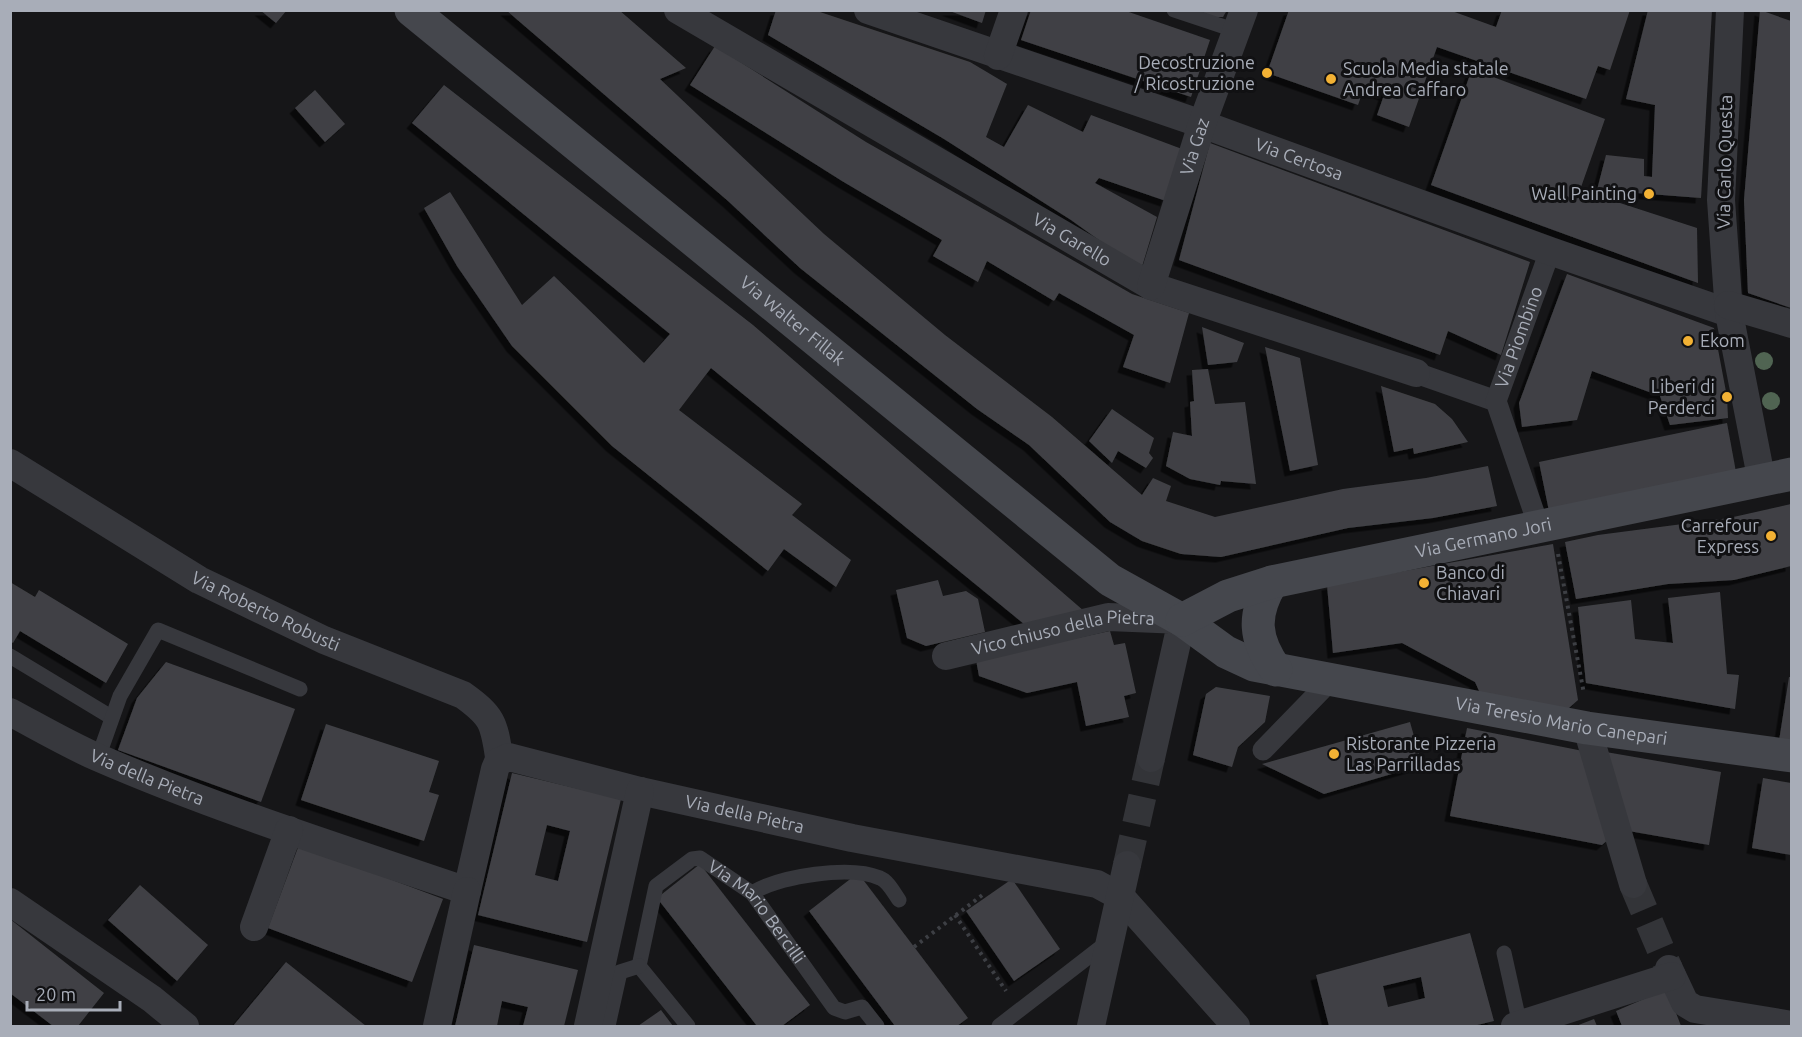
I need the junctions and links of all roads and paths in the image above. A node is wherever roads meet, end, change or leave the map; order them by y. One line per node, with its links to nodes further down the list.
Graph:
1 (411, 10): 20 (main road, Via Walter Fillak)
2 (678, 10): 11 (street, Via Garello)
3 (868, 10): 8 (street, Via Certosa)
4 (1014, 10): 8 (street)
5 (1174, 10): 7 (lane)
6 (1730, 10): 12 (street, Via Carlo Questa)
7 (1241, 21): 9 (street, Via Gaz)
8 (998, 56): 9 (street, Via Certosa)
9 (1202, 124): 10 (street, Via Certosa); 11 (street, Via Gaz)
10 (1550, 251): 12 (street, Via Certosa); 15 (street, Via Piombino)
11 (1151, 286): 14 (street, Via Garello)
12 (1728, 309): 13 (street, Via Certosa); 17 (street, Via Carlo Questa)
13 (1791, 324)
14 (1416, 373): 15 (street, Via Garello)
15 (1496, 401): 18 (street, Via Piombino)
16 (10, 463): 32 (street, Via Roberto Robusti)
17 (1777, 478): 18 (main road, Via Germano Jori)
18 (1539, 527): 19 (main road, Via Germano Jori); 28 (path)
19 (1272, 582): 20 (main road, Via Germano Jori); 23 (main road)
20 (1182, 620): 22 (street, Vico chiuso della Pietra); 23 (main road, Via Teresio Mario Canepari); 33 (street)
21 (10, 656): 27 (lane)
22 (946, 656)
23 (1276, 670): 24 (main road, Via Teresio Mario Canepari)
24 (1331, 680): 28 (main road, Via Teresio Mario Canepari); 29 (street)
25 (300, 689): 27 (lane)
26 (10, 712): 31 (street, Via della Pietra)
27 (111, 717): 31 (lane)
28 (1587, 728): 30 (main road, Via Teresio Mario Canepari); 37 (street)
29 (1263, 750)
30 (1791, 756)
31 (98, 758): 35 (street, Via della Pietra)
32 (503, 758): 34 (street, Via della Pietra); 38 (street)
33 (1151, 758)
34 (640, 791): 40 (street, Via della Pietra); 50 (street)
35 (289, 830): 38 (street, Via della Pietra); 45 (street)
36 (1127, 865): 40 (street)
37 (1633, 884)
38 (467, 891): 55 (street)
39 (752, 893): 41 (lane); 49 (lane, Via Mario Bercilli); 59 (lane, Via Mario Bercilli)
40 (1121, 897): 46 (street); 62 (street)
41 (898, 900)
42 (10, 902): 54 (street)
43 (961, 910): 44 (path)
44 (955, 915): 47 (path); 51 (path)
45 (254, 927)
46 (1111, 940): 60 (lane); 61 (street)
47 (914, 947)
48 (1504, 953): 63 (lane)
49 (639, 966): 50 (lane); 58 (lane)
50 (611, 970): 56 (street); 57 (lane)
51 (1010, 997)
52 (1698, 1018): 53 (street); 63 (street)
53 (1791, 1024)
54 (185, 1026)
55 (437, 1026)
56 (588, 1026)
57 (608, 1026)
58 (688, 1026)
59 (878, 1026)
60 (999, 1026)
61 (1090, 1026)
62 (1236, 1026)
63 (1518, 1026)

